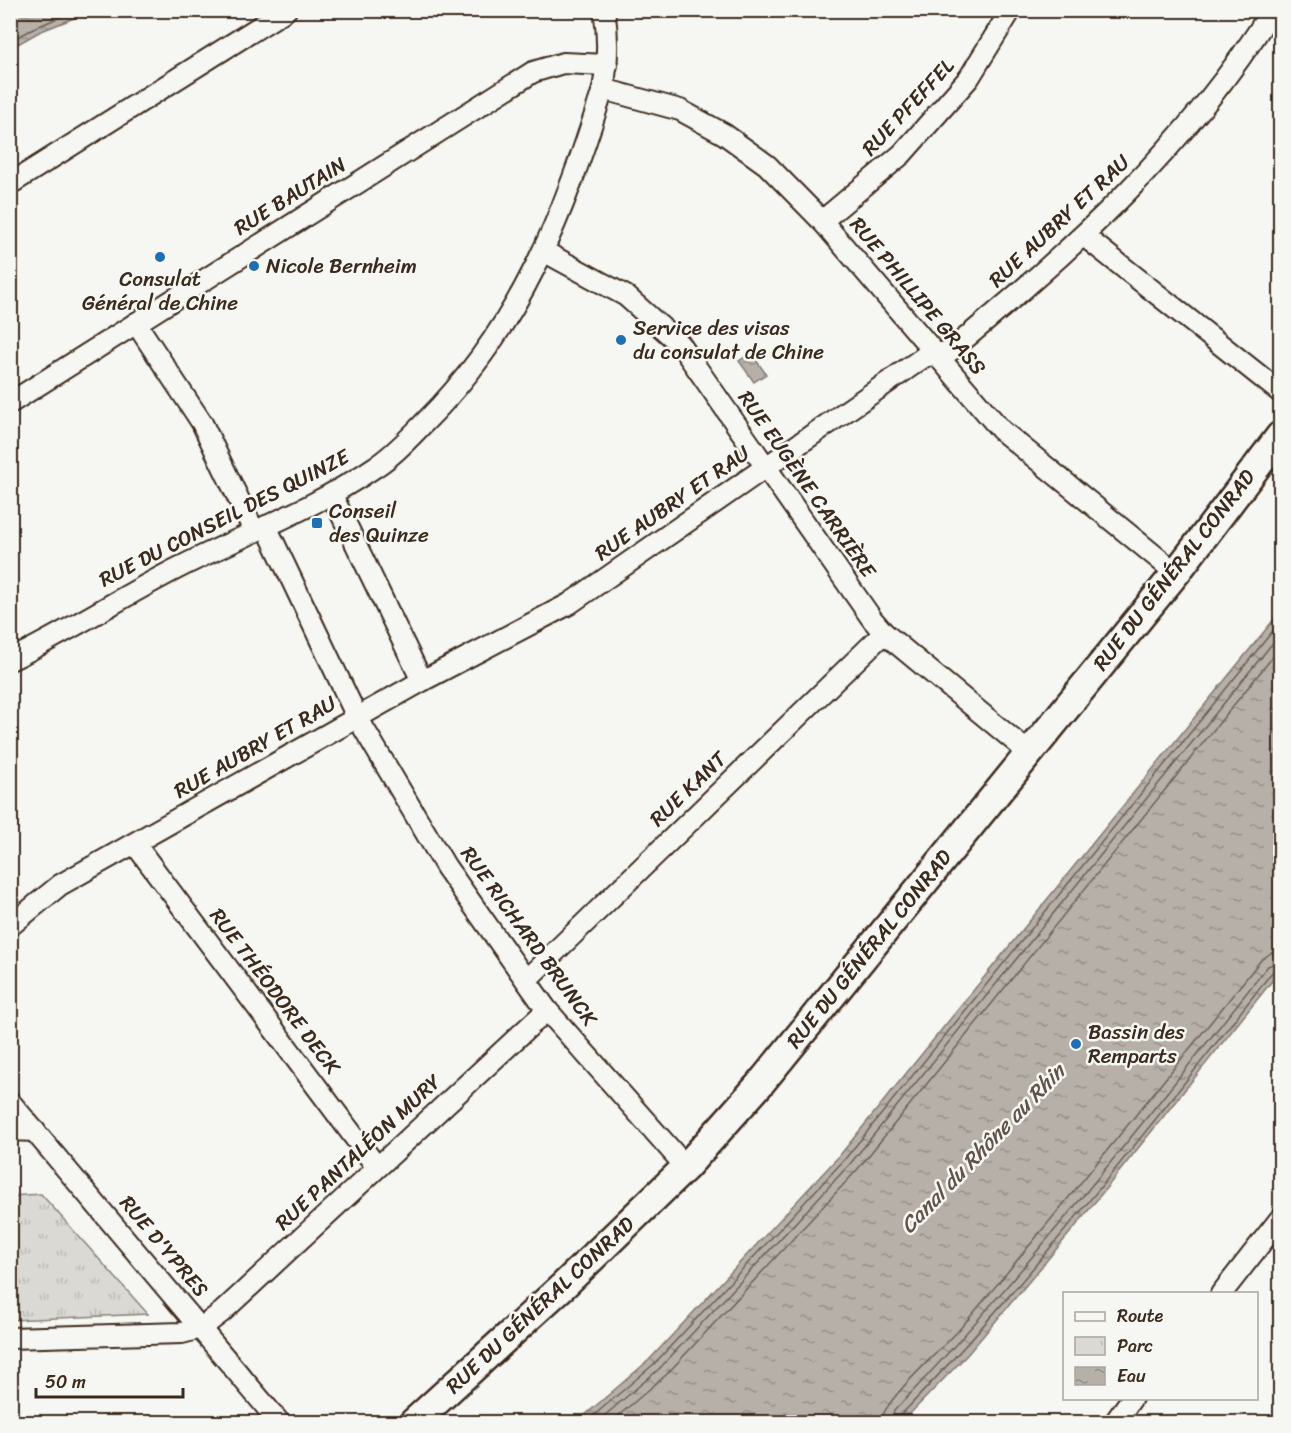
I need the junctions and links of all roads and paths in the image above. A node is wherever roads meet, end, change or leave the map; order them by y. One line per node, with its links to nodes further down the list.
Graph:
1 (286, 10): 7 (street)
2 (604, 10): 5 (street, RUE DU CONSEIL DES QUINZE)
3 (1011, 10): 8 (street, RUE PFEFFEL)
4 (1272, 10): 9 (street, RUE AUBRY ET RAU)
5 (607, 65): 6 (street, RUE DU CONSEIL DES QUINZE); 11 (street, RUE BAUTAIN)
6 (603, 89): 8 (street, RUE PHILLIPE GRASS); 10 (street, RUE DU CONSEIL DES QUINZE)
7 (10, 184)
8 (822, 221): 12 (street, RUE PHILLIPE GRASS)
9 (1084, 236): 12 (street, RUE AUBRY ET RAU); 13 (street)
10 (544, 252): 16 (street, RUE EUGÈNE CARRIÈRE); 17 (street, RUE DU CONSEIL DES QUINZE)
11 (136, 323): 14 (street, RUE BAUTAIN); 18 (street, RUE RICHARD BRUNCK)
12 (935, 354): 16 (street, RUE AUBRY ET RAU); 19 (street, RUE PHILLIPE GRASS)
13 (1281, 392)
14 (10, 403)
15 (1281, 436): 19 (main road, RUE DU GÉNÉRAL CONRAD)
16 (766, 467): 20 (street, RUE EUGÈNE CARRIÈRE); 22 (street, RUE AUBRY ET RAU)
17 (332, 495): 18 (street, RUE DU CONSEIL DES QUINZE); 22 (street)
18 (260, 528): 21 (street, RUE DU CONSEIL DES QUINZE); 23 (street, RUE RICHARD BRUNCK)
19 (1176, 573): 24 (main road, RUE DU GÉNÉRAL CONRAD)
20 (884, 633): 24 (street, RUE EUGÈNE CARRIÈRE); 27 (street, RUE KANT)
21 (10, 660)
22 (422, 681): 23 (street, RUE AUBRY ET RAU)
23 (357, 717): 25 (street, RUE AUBRY ET RAU); 27 (street, RUE RICHARD BRUNCK)
24 (1028, 752): 33 (main road, RUE DU GÉNÉRAL CONRAD)
25 (135, 844): 26 (street, RUE AUBRY ET RAU); 32 (street, RUE THÉODORE DECK)
26 (10, 926)
27 (526, 980): 28 (street, RUE RICHARD BRUNCK)
28 (548, 1010): 32 (street, RUE PANTALÉON MURY); 33 (street, RUE RICHARD BRUNCK)
29 (10, 1102): 31 (street, RUE D'YPRES)
30 (10, 1130): 31 (street)
31 (35, 1131): 36 (street, RUE D'YPRES)
32 (376, 1166): 36 (street, RUE PANTALÉON MURY)
33 (686, 1167): 40 (main road, RUE DU GÉNÉRAL CONRAD)
34 (1281, 1219): 35 (street)
35 (1222, 1292)
36 (201, 1328): 37 (street); 39 (street, RUE D'YPRES)
37 (10, 1338)
38 (1130, 1400): 41 (street)
39 (279, 1422)
40 (414, 1422)
41 (1114, 1422)

